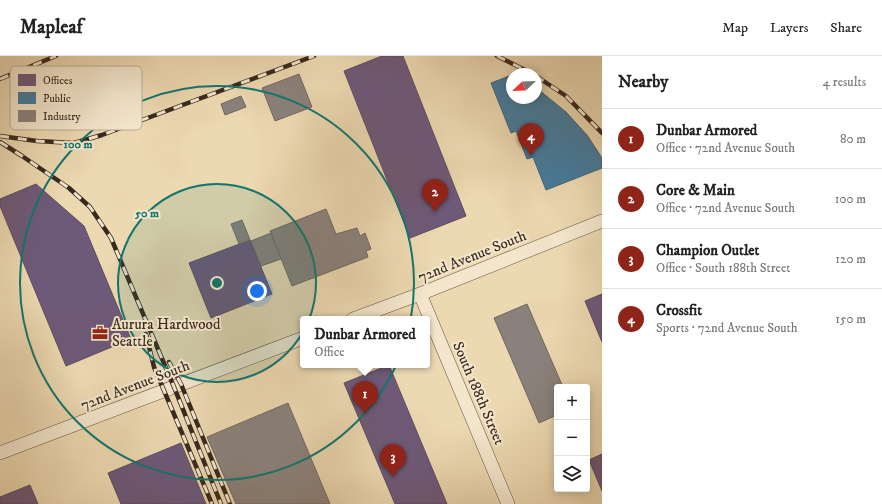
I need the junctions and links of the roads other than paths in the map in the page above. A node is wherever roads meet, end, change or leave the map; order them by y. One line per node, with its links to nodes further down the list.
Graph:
1 (602, 221): 2 (street, 72nd Avenue South)
2 (420, 294): 3 (street, 72nd Avenue South); 4 (street, South 188th Street)
3 (361, 316)
4 (429, 316)
5 (430, 318): 8 (street, South 188th Street)
6 (300, 339): 7 (street, 72nd Avenue South)
7 (0, 452)
8 (508, 504)

